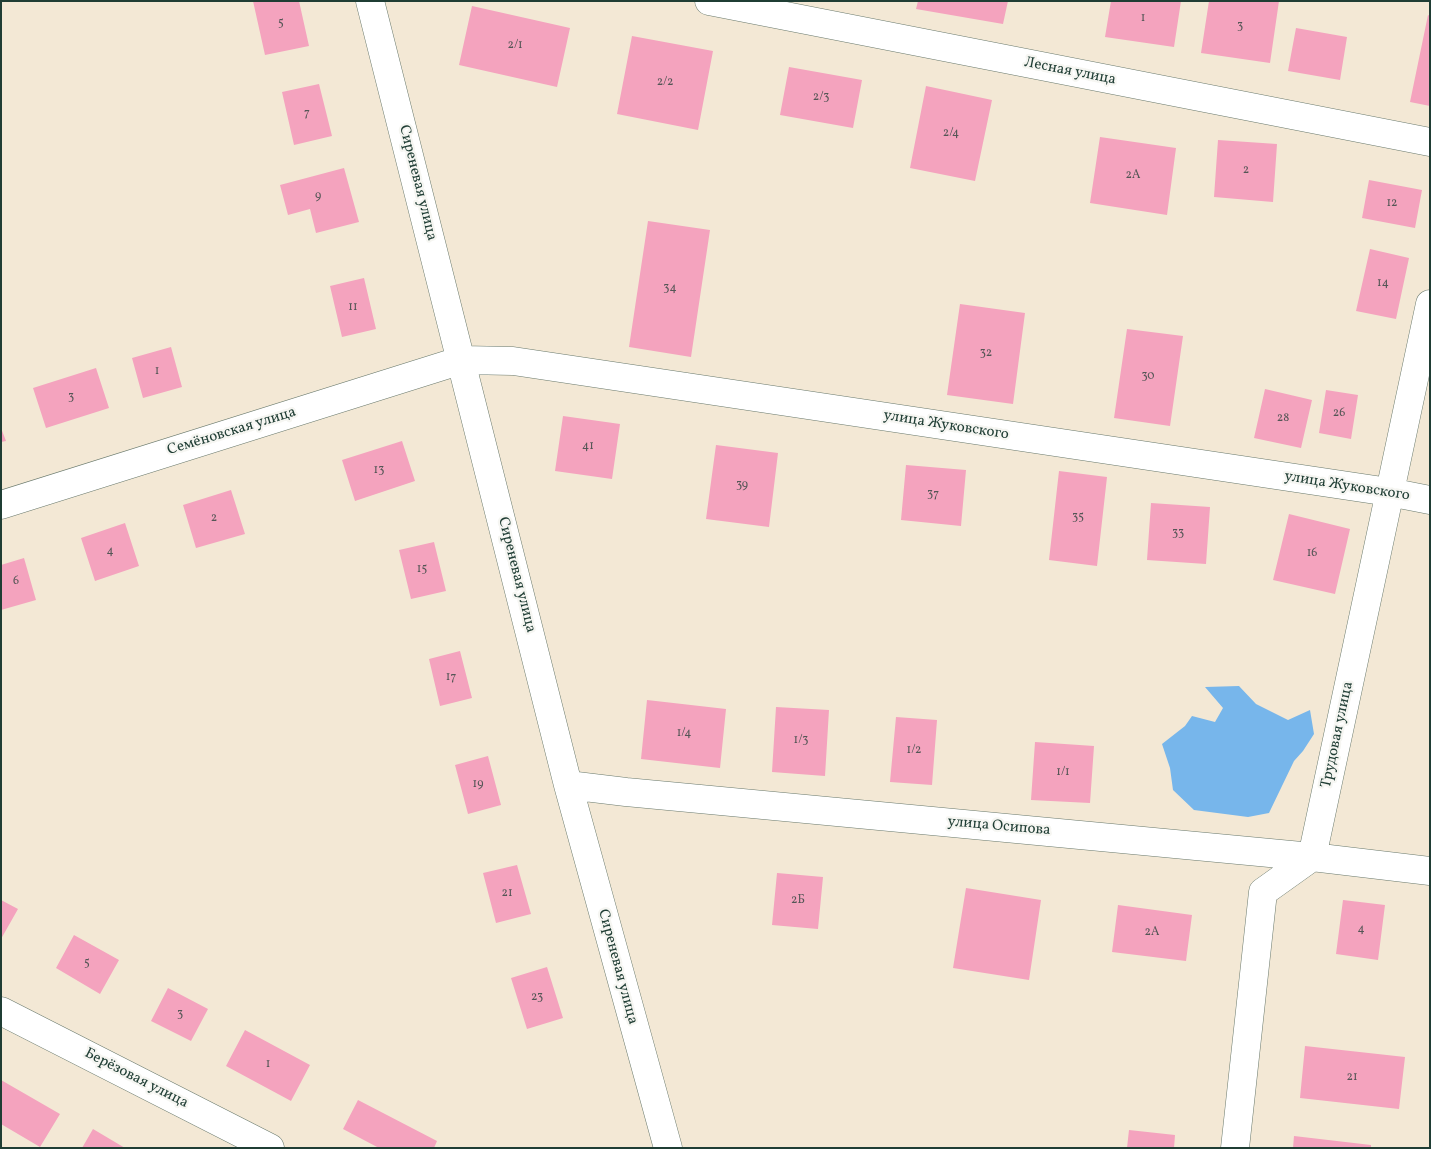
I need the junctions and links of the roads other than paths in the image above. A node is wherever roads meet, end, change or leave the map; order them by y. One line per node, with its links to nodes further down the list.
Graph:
1 (370, 1): 5 (street, Сиреневая улица)
2 (709, 1): 3 (street, Лесная улица)
3 (1430, 142)
4 (1430, 304): 6 (street, Трудовая улица)
5 (462, 360): 6 (street, улица Жуковского); 8 (street, Семёновская улица); 9 (street, Сиреневая улица)
6 (1389, 492): 7 (street, улица Жуковского); 10 (street, Трудовая улица)
7 (1430, 500)
8 (1, 505)
9 (568, 785): 10 (street, улица Осипова); 14 (street, Сиреневая улица)
10 (1312, 857): 11 (street, улица Осипова); 15 (street)
11 (1430, 871)
12 (1, 1011): 13 (street, Берёзовая улица)
13 (270, 1148)
14 (668, 1148)
15 (1235, 1148)

